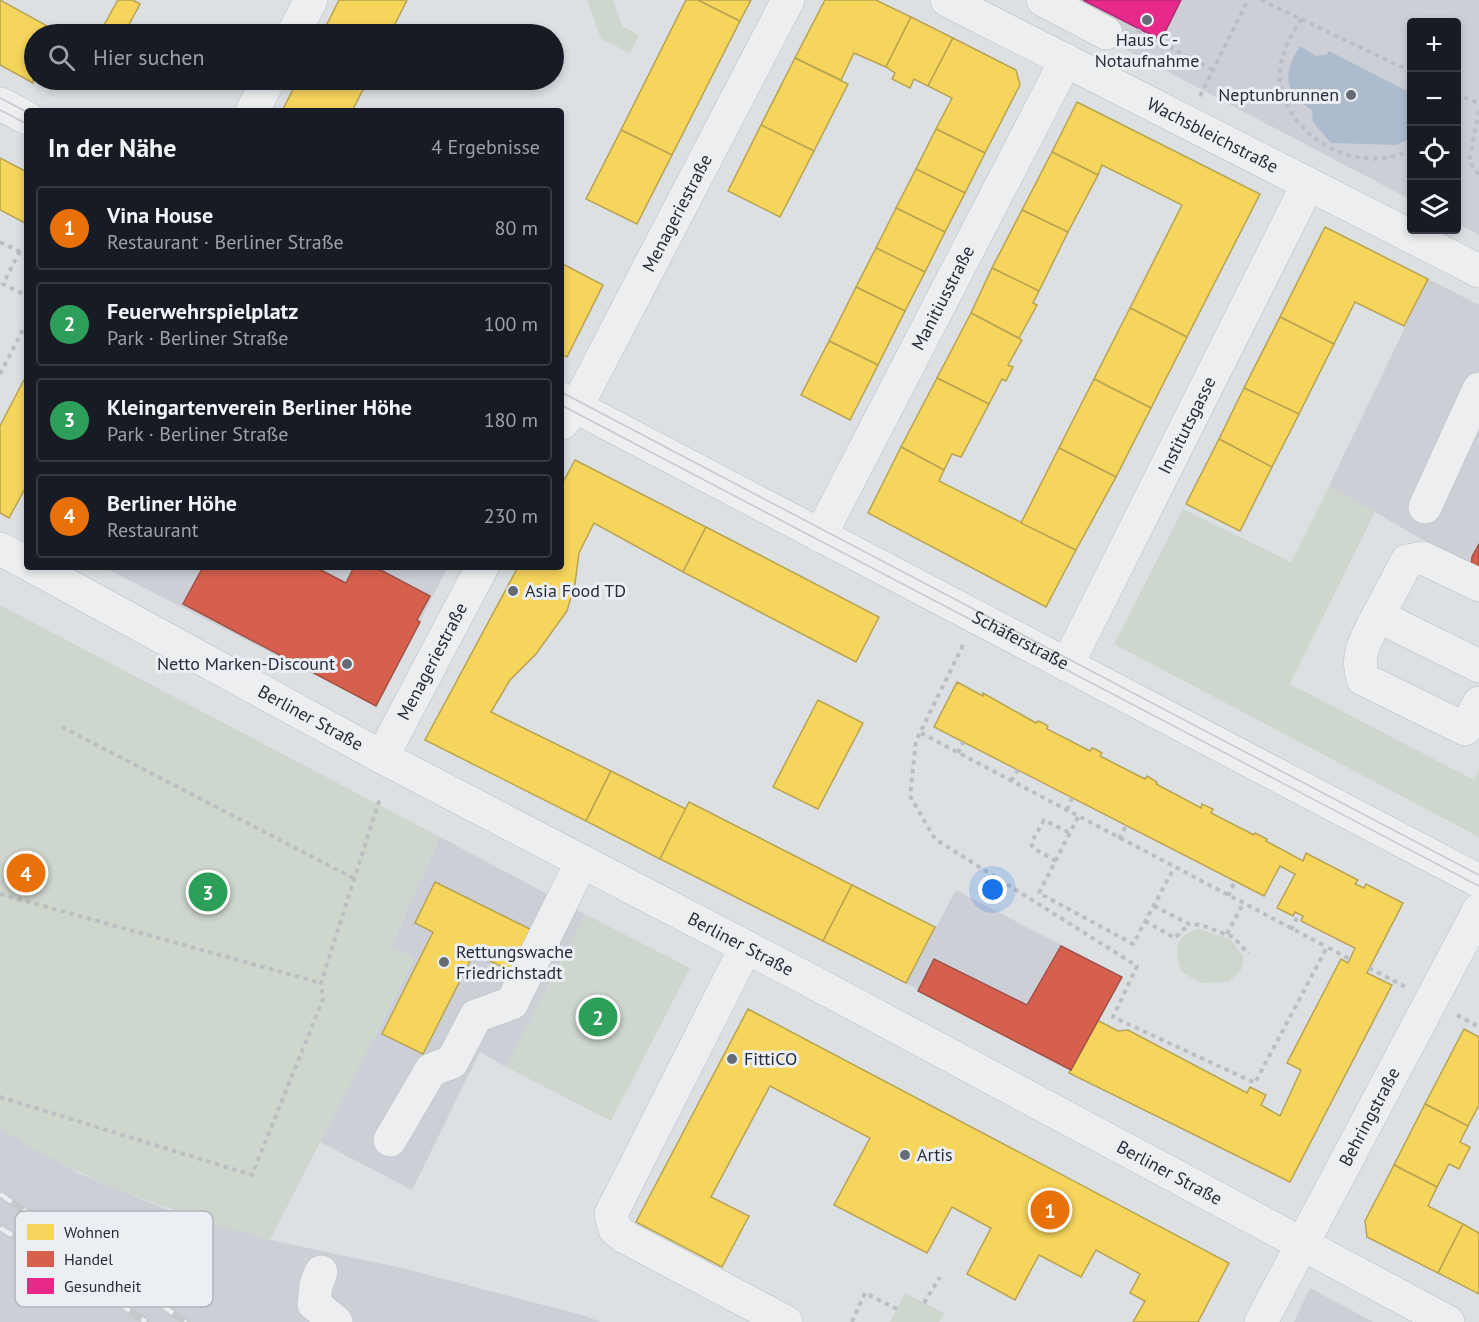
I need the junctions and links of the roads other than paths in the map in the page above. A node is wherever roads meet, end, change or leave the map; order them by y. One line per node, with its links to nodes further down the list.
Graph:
1 (311, 0): 5 (street)
2 (788, 0): 15 (street, Menageriestraße)
3 (947, 0): 7 (street, Wachsbleichstraße)
4 (1043, 0): 6 (street)
5 (298, 24)
6 (1117, 29)
7 (1066, 60): 12 (street, Wachsbleichstraße); 17 (street, Manitiusstraße)
8 (264, 90): 10 (street)
9 (0, 104): 11 (street)
10 (254, 108)
11 (24, 116)
12 (1308, 184): 13 (street, Wachsbleichstraße); 22 (street, Institutsgasse)
13 (1479, 271)
14 (1479, 389): 16 (street)
15 (566, 410): 17 (street, Schäferstraße)
16 (1425, 507)
17 (820, 536): 22 (street, Schäferstraße)
18 (44, 570): 25 (street, Berliner Straße)
19 (480, 570): 25 (street, Menageriestraße)
20 (1479, 585): 21 (street)
21 (1378, 616): 23 (street); 24 (street)
22 (1067, 665): 27 (street, Schäferstraße)
23 (1479, 666)
24 (1479, 703)
25 (382, 757): 26 (street, Berliner Straße)
26 (582, 861): 29 (street, Berliner Straße); 30 (street)
27 (1479, 881)
28 (1479, 910): 31 (street, Behringstraße)
29 (746, 947): 31 (street, Berliner Straße); 34 (street)
30 (390, 1140)
31 (1302, 1244): 35 (street, Behringstraße); 36 (street, Berliner Straße)
32 (321, 1272): 33 (street)
33 (336, 1322)
34 (786, 1322)
35 (1261, 1322)
36 (1448, 1322)

